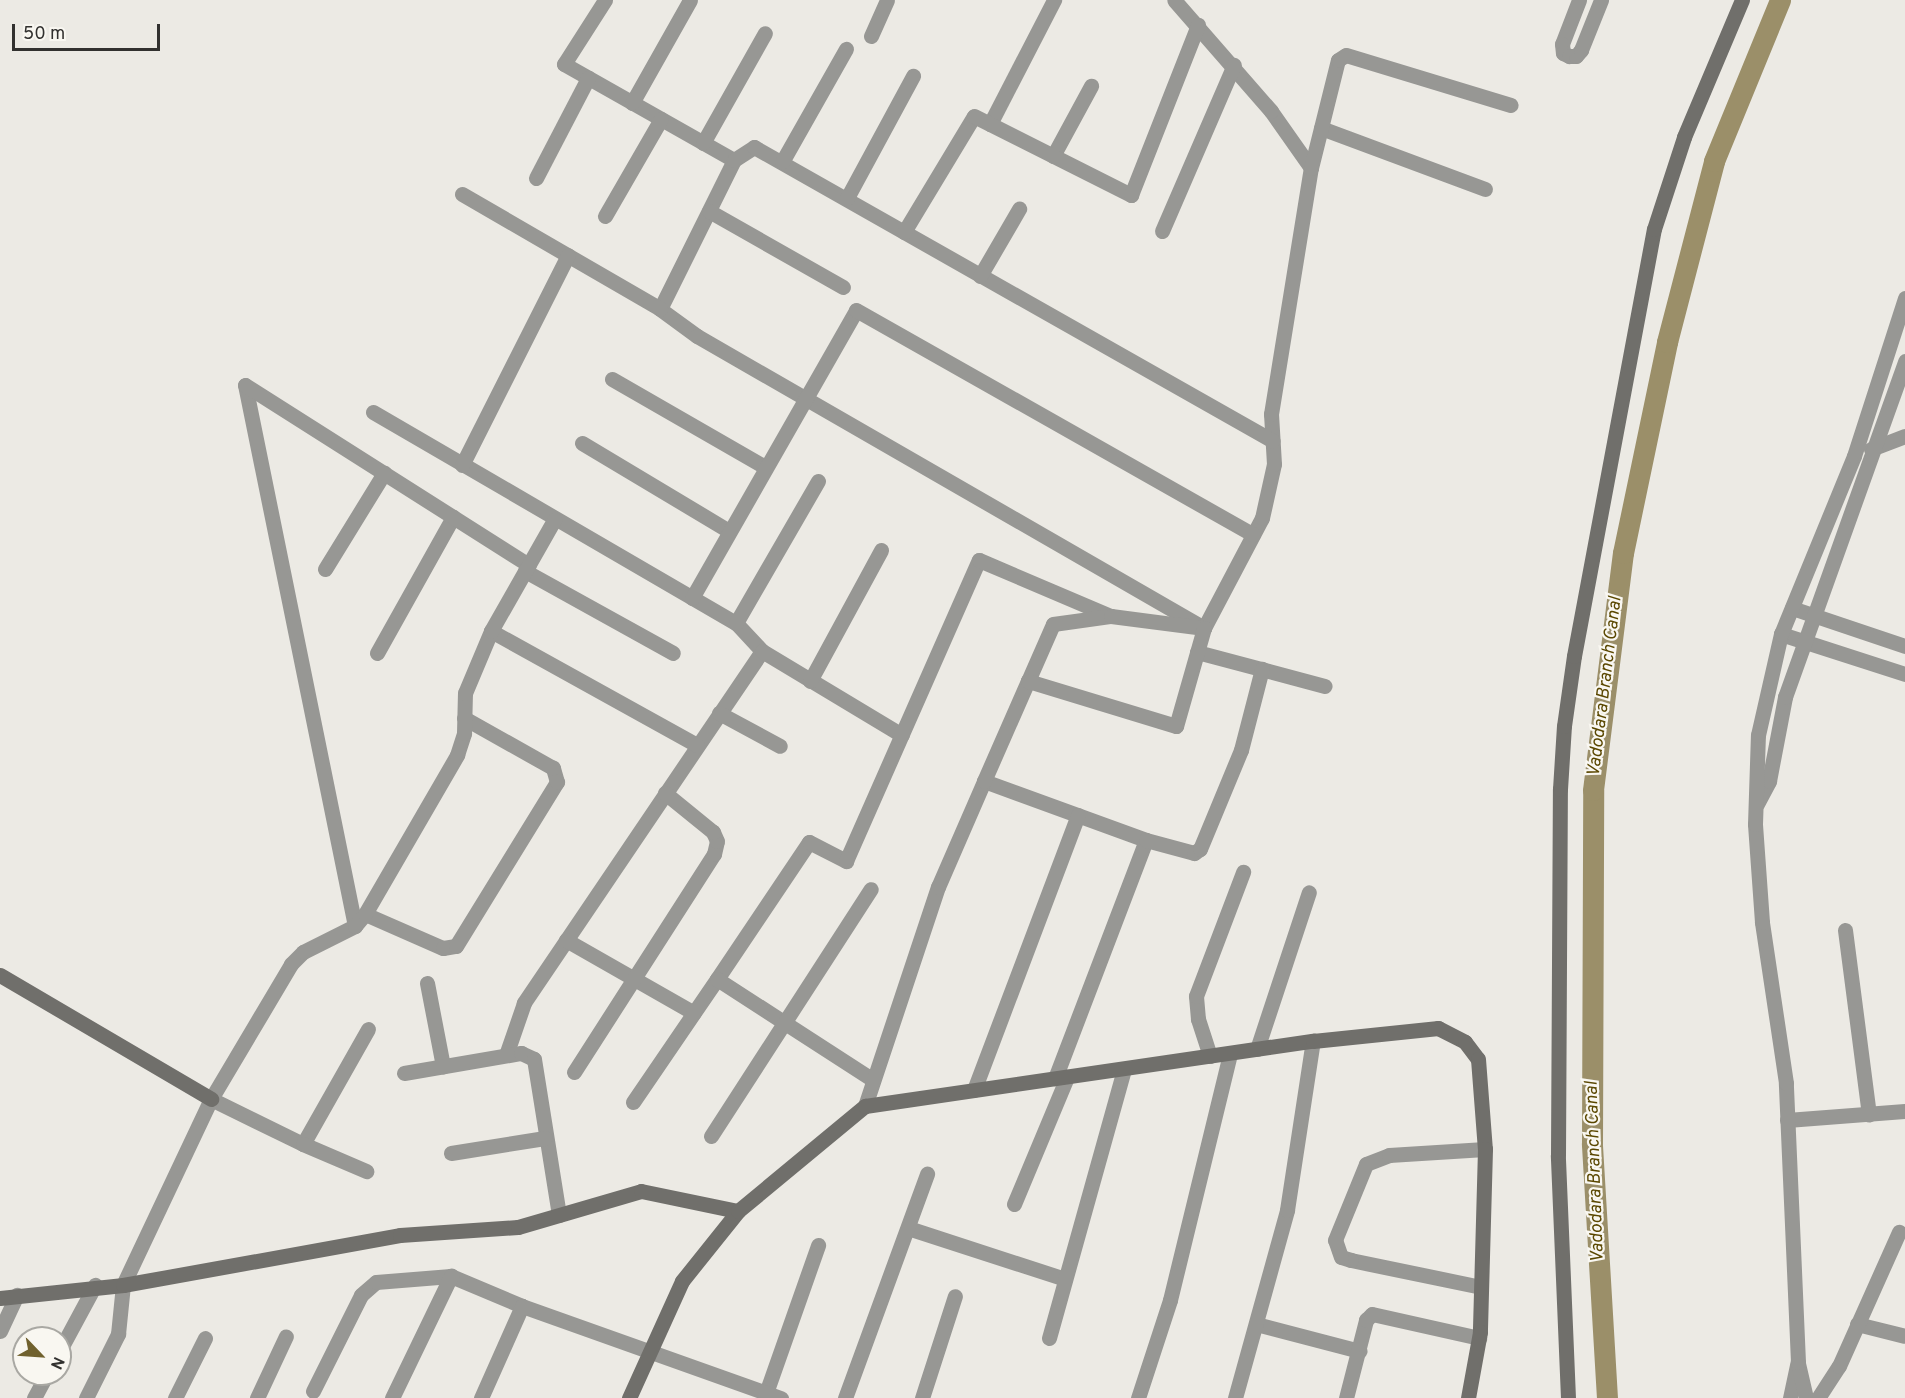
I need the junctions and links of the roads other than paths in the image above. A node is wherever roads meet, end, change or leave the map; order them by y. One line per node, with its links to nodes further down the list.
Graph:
1 (605, 0): 15 (street)
2 (690, 0): 17 (street)
3 (887, 0): 11 (street)
4 (1054, 0): 20 (street)
5 (1174, 0): 9 (street)
6 (1579, 0): 7 (street)
7 (1600, 0)
8 (1742, 0): 171 (street)
9 (1198, 25): 13 (street); 23 (street)
10 (765, 33): 22 (street)
11 (871, 36)
12 (846, 49): 25 (street)
13 (1234, 65): 26 (street); 34 (street)
14 (913, 76): 30 (street)
15 (588, 78): 17 (street); 27 (street)
16 (1091, 86): 23 (street)
17 (632, 103): 19 (street)
18 (1511, 105): 21 (street)
19 (661, 119): 22 (street); 33 (street)
20 (990, 124): 23 (street); 35 (street)
21 (1321, 128): 26 (street); 28 (street)
22 (703, 143): 24 (street)
23 (1053, 156)
24 (734, 160): 25 (street); 32 (street)
25 (782, 162): 30 (street)
26 (1311, 168): 46 (street)
27 (536, 178)
28 (1485, 189)
29 (462, 194): 36 (street)
30 (847, 198): 35 (street)
31 (1019, 209): 37 (street)
32 (709, 211): 38 (street); 40 (street)
33 (605, 216)
34 (1162, 231)
35 (904, 232): 37 (street)
36 (568, 255): 40 (street); 50 (street)
37 (980, 276): 46 (street)
38 (843, 287)
39 (1905, 298): 49 (street)
40 (660, 309): 43 (street)
41 (1905, 361): 48 (street)
42 (612, 379): 51 (street)
43 (804, 396): 51 (street); 57 (street); 66 (street)
44 (373, 412): 50 (street)
45 (1905, 436): 48 (street)
46 (1273, 441): 57 (street)
47 (582, 443): 56 (street)
48 (1877, 447): 49 (street); 64 (street)
49 (1854, 456): 62 (street)
50 (462, 465): 55 (street)
51 (765, 467): 56 (street)
52 (384, 473): 54 (street); 60 (street); 94 (street)
53 (818, 481): 65 (street)
54 (453, 517): 59 (street); 73 (street)
55 (554, 520): 59 (street); 61 (street)
56 (729, 531): 61 (street)
57 (1253, 535): 66 (street)
58 (881, 550): 77 (street)
59 (527, 568): 67 (street); 74 (street)
60 (325, 569)
61 (692, 598): 65 (street)
62 (1792, 608): 64 (street); 68 (street)
63 (1110, 616): 66 (street); 78 (street); 82 (street)
64 (1815, 616): 69 (street); 70 (street)
65 (736, 623): 71 (street)
66 (1204, 628): 72 (street)
67 (491, 631): 81 (street); 83 (street)
68 (1781, 634): 69 (street); 87 (street)
69 (1803, 643): 76 (street); 87 (street)
70 (1905, 646)
71 (762, 651): 77 (street); 80 (street)
72 (1197, 652): 75 (street); 78 (street)
73 (377, 653)
74 (673, 653)
75 (1262, 669): 79 (street); 89 (street)
76 (1905, 674)
77 (810, 681): 82 (street)
78 (1028, 681): 85 (street)
79 (1325, 686)
80 (719, 713): 83 (street); 84 (street)
81 (464, 718): 93 (street); 93 (street)
82 (902, 735): 99 (street)
83 (697, 746): 86 (street)
84 (780, 746)
85 (984, 781): 88 (street); 114 (street)
86 (664, 793): 96 (street); 98 (street)
87 (1756, 806): 121 (street)
88 (1078, 815): 89 (street); 115 (street)
89 (1146, 840): 113 (street)
90 (1243, 872): 108 (street)
91 (871, 889): 102 (street)
92 (1309, 892): 105 (street)
93 (365, 914): 94 (street)
94 (355, 926): 116 (street)
95 (1845, 930): 120 (street)
96 (566, 940): 98 (street); 107 (street)
97 (0, 975): 116 (street)
98 (632, 978): 101 (street); 111 (street)
99 (717, 979): 101 (street); 102 (street)
100 (427, 983): 109 (street)
101 (694, 1013): 117 (street)
102 (784, 1022): 114 (street); 122 (street)
103 (368, 1029): 124 (street)
104 (1313, 1041): 105 (street); 125 (street); 144 (street)
105 (1257, 1049): 106 (street)
106 (1230, 1053): 108 (street); 167 (street)
107 (506, 1055): 109 (street); 123 (street)
108 (1210, 1056): 110 (street)
109 (443, 1066): 112 (street)
110 (1124, 1069): 113 (street); 136 (street)
111 (574, 1072)
112 (404, 1073)
113 (1061, 1078): 115 (street); 129 (street)
114 (873, 1080): 118 (street)
115 (974, 1090): 118 (street)
116 (211, 1099): 124 (street); 138 (street)
117 (633, 1102)
118 (865, 1106): 130 (street)
119 (1905, 1111): 120 (street)
120 (1869, 1114): 121 (street)
121 (1787, 1120): 155 (street)
122 (711, 1136)
123 (545, 1138): 126 (street); 131 (street)
124 (303, 1144): 127 (street)
125 (1485, 1149): 139 (street); 139 (street)
126 (451, 1153)
127 (366, 1171)
128 (927, 1174): 132 (street)
129 (1014, 1204)
130 (738, 1211): 131 (street); 154 (street)
131 (559, 1215): 138 (street)
132 (908, 1228): 136 (street); 165 (street)
133 (1899, 1232): 145 (street)
134 (818, 1245): 157 (street)
135 (451, 1276): 143 (street); 156 (street); 161 (street)
136 (1065, 1279): 151 (street)
137 (95, 1285): 138 (street); 140 (street); 146 (street)
138 (123, 1285): 158 (street)
139 (1481, 1287): 152 (street)
140 (17, 1295): 142 (street); 147 (street)
141 (955, 1296): 166 (street)
142 (0, 1298)
143 (522, 1306): 154 (street); 162 (street)
144 (1256, 1324): 153 (street); 168 (street)
145 (1857, 1324): 149 (street); 174 (street)
146 (72, 1328)
147 (0, 1331)
148 (286, 1336): 160 (street)
149 (1905, 1336)
150 (205, 1338): 159 (street)
151 (1049, 1338)
152 (1479, 1338): 153 (street); 170 (street)
153 (1360, 1351): 169 (street)
154 (647, 1353): 157 (street); 163 (street)
155 (1798, 1362): 172 (street); 173 (street)
156 (313, 1391)
157 (766, 1393): 164 (street)
158 (86, 1398)
159 (175, 1398)
160 (257, 1398)
161 (392, 1398)
162 (481, 1398)
163 (629, 1398)
164 (781, 1398)
165 (845, 1398)
166 (922, 1398)
167 (1138, 1398)
168 (1235, 1398)
169 (1346, 1398)
170 (1468, 1398)
171 (1568, 1398)
172 (1790, 1398)
173 (1806, 1398)
174 (1818, 1398)

